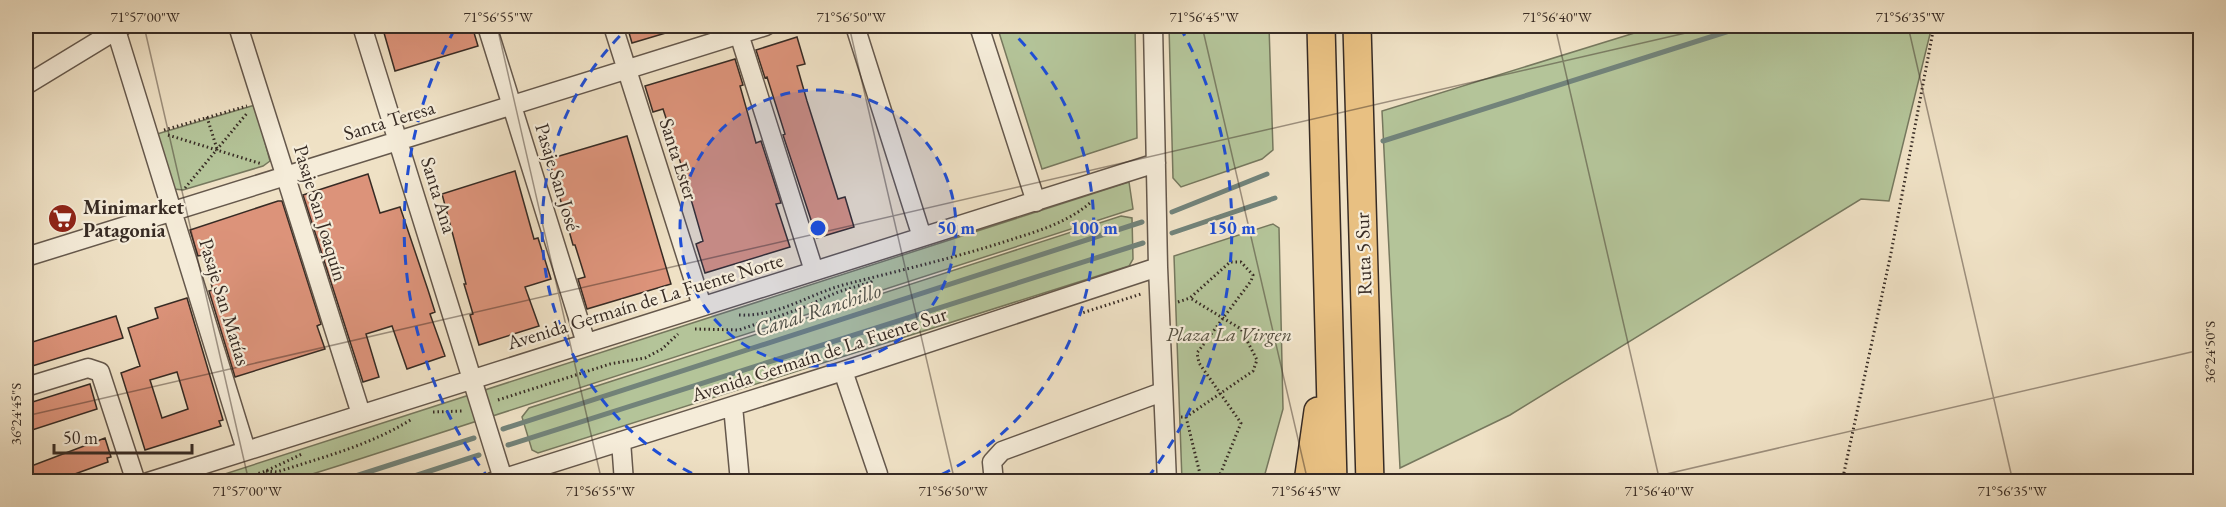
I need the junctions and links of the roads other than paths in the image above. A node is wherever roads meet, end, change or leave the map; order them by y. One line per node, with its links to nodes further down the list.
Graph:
1 (238, 26): 18 (street, Pasaje San Joaquín)
2 (362, 26): 16 (street, Santa Ana)
3 (487, 26): 15 (street, Pasaje San José)
4 (613, 26): 13 (street, Santa Ester)
5 (766, 26): 12 (street, Santa Teresa)
6 (855, 26): 21 (street)
7 (979, 26): 19 (street)
8 (1153, 26): 17 (street)
9 (1321, 26): 26 (highway, Ruta 5 Sur)
10 (1357, 26): 46 (highway, Ruta 5 Sur)
11 (120, 28): 14 (street); 20 (street, Pasaje San Matías)
12 (739, 34): 13 (street, Santa Teresa); 24 (street)
13 (627, 69): 15 (street, Santa Teresa); 25 (street, Santa Ester)
14 (26, 86)
15 (512, 105): 16 (street, Santa Teresa); 27 (street, Pasaje San José)
16 (398, 140): 18 (street, Santa Teresa); 29 (street, Santa Ana)
17 (1156, 163): 19 (street, Avenida Germaín de La Fuente Norte); 23 (street)
18 (285, 173): 20 (street, Santa Teresa); 33 (street, Pasaje San Joaquín)
19 (1035, 202): 21 (street, Avenida Germaín de La Fuente Norte)
20 (173, 207): 22 (street, Santa Teresa); 35 (street, Pasaje San Matías)
21 (922, 237): 24 (street, Avenida Germaín de La Fuente Norte)
22 (26, 257)
23 (1158, 267): 28 (street, Avenida Germaín de La Fuente Sur); 31 (street)
24 (814, 271): 25 (street, Avenida Germaín de La Fuente Norte)
25 (702, 306): 27 (street, Avenida Germaín de La Fuente Norte)
26 (1329, 318): 44 (highway); 45 (highway, Ruta 5 Sur)
27 (586, 343): 29 (street, Avenida Germaín de La Fuente Norte)
28 (843, 371): 32 (street, Avenida Germaín de La Fuente Sur); 41 (street)
29 (472, 379): 33 (street, Avenida Germaín de La Fuente Norte); 36 (street, Santa Ana)
30 (26, 387): 37 (street)
31 (1162, 392): 42 (street); 43 (street)
32 (733, 406): 34 (street, Avenida Germaín de La Fuente Sur); 40 (street)
33 (361, 414): 35 (street, Avenida Germaín de La Fuente Norte)
34 (621, 441): 36 (street, Avenida Germaín de La Fuente Sur); 39 (street)
35 (246, 450): 38 (street, Avenida Germaín de La Fuente Norte)
36 (499, 480)
37 (136, 482)
38 (148, 482)
39 (624, 482)
40 (740, 482)
41 (877, 482)
42 (994, 482)
43 (1167, 482)
44 (1308, 482)
45 (1333, 482)
46 (1370, 482)

